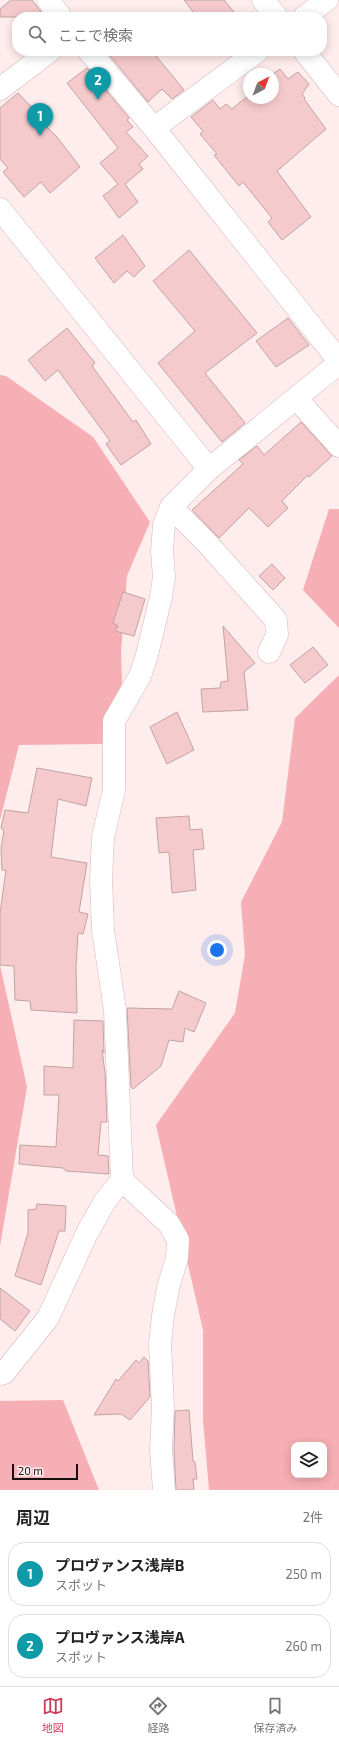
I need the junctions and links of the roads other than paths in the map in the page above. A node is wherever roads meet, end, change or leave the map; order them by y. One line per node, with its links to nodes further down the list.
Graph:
1 (48, 0): 4 (street)
2 (263, 0): 5 (street)
3 (327, 0): 6 (street)
4 (57, 12)
5 (273, 12)
6 (311, 12)
7 (43, 56): 11 (street)
8 (93, 56): 13 (street)
9 (251, 56): 13 (street)
10 (308, 56): 12 (street)
11 (0, 89)
12 (339, 95)
13 (154, 128): 15 (street)
14 (0, 209): 18 (street)
15 (339, 362): 16 (street)
16 (296, 398): 17 (street); 18 (street)
17 (339, 446)
18 (209, 469): 19 (street)
19 (171, 507): 20 (street); 21 (street)
20 (269, 652)
21 (122, 1180): 22 (street); 23 (street)
22 (0, 1374)
23 (164, 1490)

